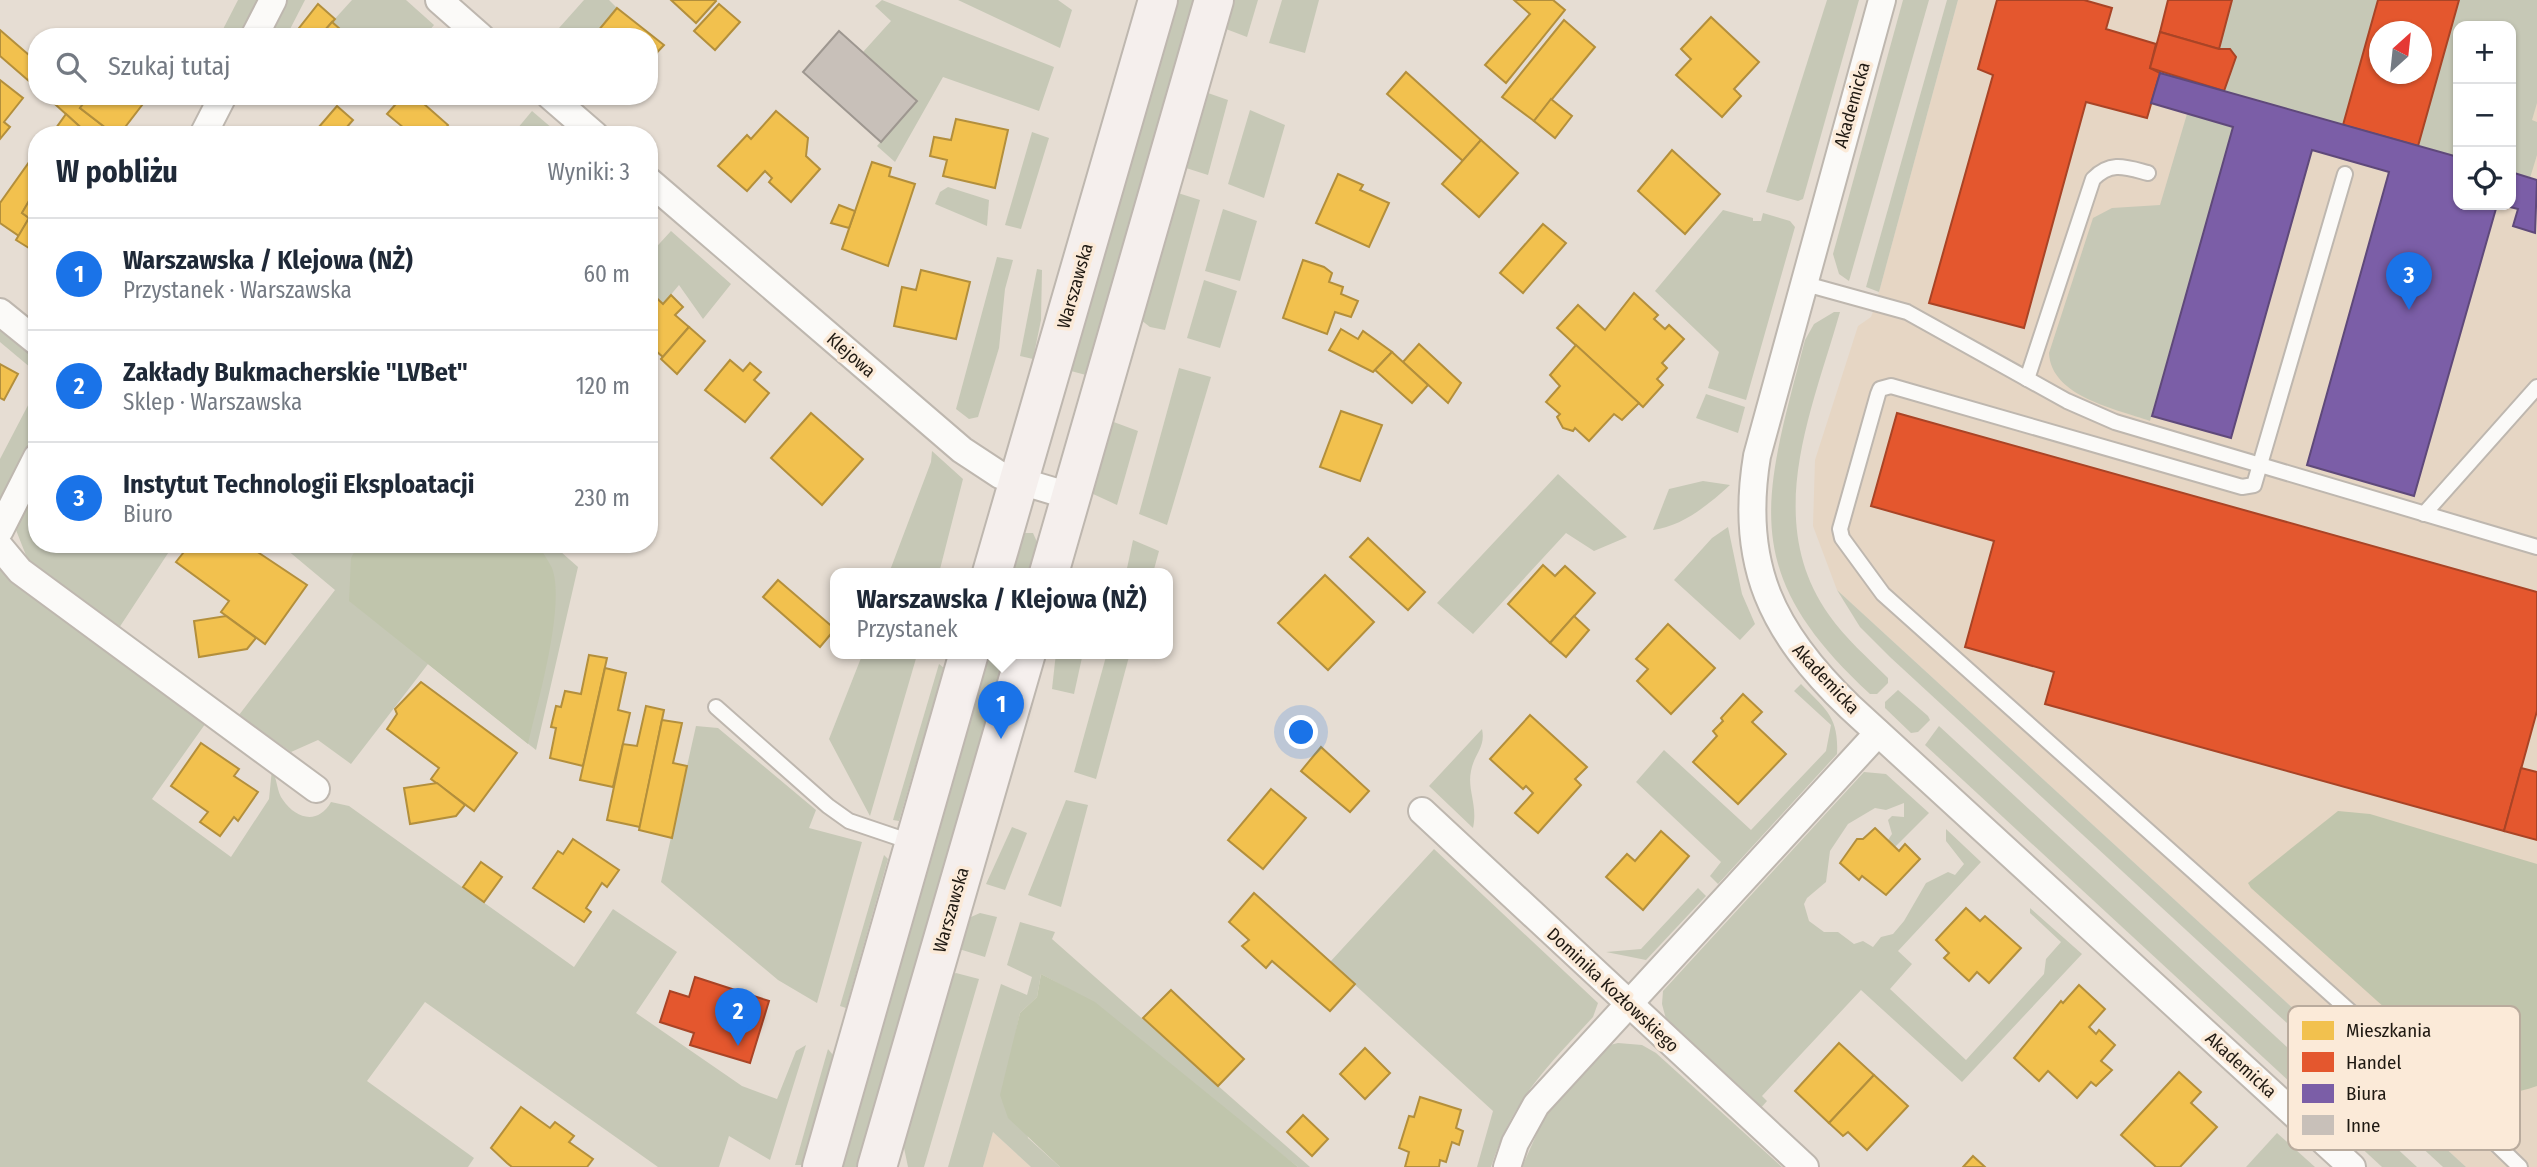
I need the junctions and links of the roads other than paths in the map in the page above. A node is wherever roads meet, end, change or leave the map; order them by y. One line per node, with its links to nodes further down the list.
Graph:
1 (273, 0): 6 (street)
2 (439, 0): 7 (street)
3 (1158, 0): 22 (main road, Warszawska)
4 (1214, 0): 23 (main road)
5 (1882, 0): 15 (street, Akademicka)
6 (259, 28)
7 (471, 28)
8 (219, 105): 10 (street)
9 (560, 105): 11 (street)
10 (208, 126)
11 (585, 126)
12 (2148, 173): 18 (lane)
13 (2345, 174): 20 (lane)
14 (658, 189): 22 (street, Klejowa)
15 (1802, 283): 18 (lane); 33 (street, Akademicka)
16 (0, 312): 17 (street)
17 (28, 335)
18 (2027, 379): 20 (lane)
19 (2537, 387): 24 (lane)
20 (2261, 465): 24 (lane); 38 (lane)
21 (28, 475): 25 (street)
22 (1018, 481): 23 (street, Klejowa); 28 (main road, Warszawska)
23 (1070, 496): 29 (main road)
24 (2424, 513): 27 (lane)
25 (0, 530)
26 (0, 547): 34 (street)
27 (2537, 547)
28 (993, 568)
29 (1050, 568)
30 (967, 659): 36 (main road)
31 (1024, 659): 42 (main road, Warszawska)
32 (716, 708): 36 (lane)
33 (1878, 733): 37 (street); 39 (street, Akademicka)
34 (316, 789)
35 (1422, 811): 37 (street, Dominika Kozłowskiego)
36 (915, 843): 43 (main road)
37 (1628, 1004): 44 (street); 45 (street, Dominika Kozłowskiego)
38 (2344, 1006)
39 (2288, 1108)
40 (2333, 1150): 46 (street, Akademicka)
41 (2502, 1150): 47 (lane)
42 (882, 1161)
43 (822, 1167)
44 (1507, 1167)
45 (1805, 1167)
46 (2352, 1167)
47 (2520, 1167)

